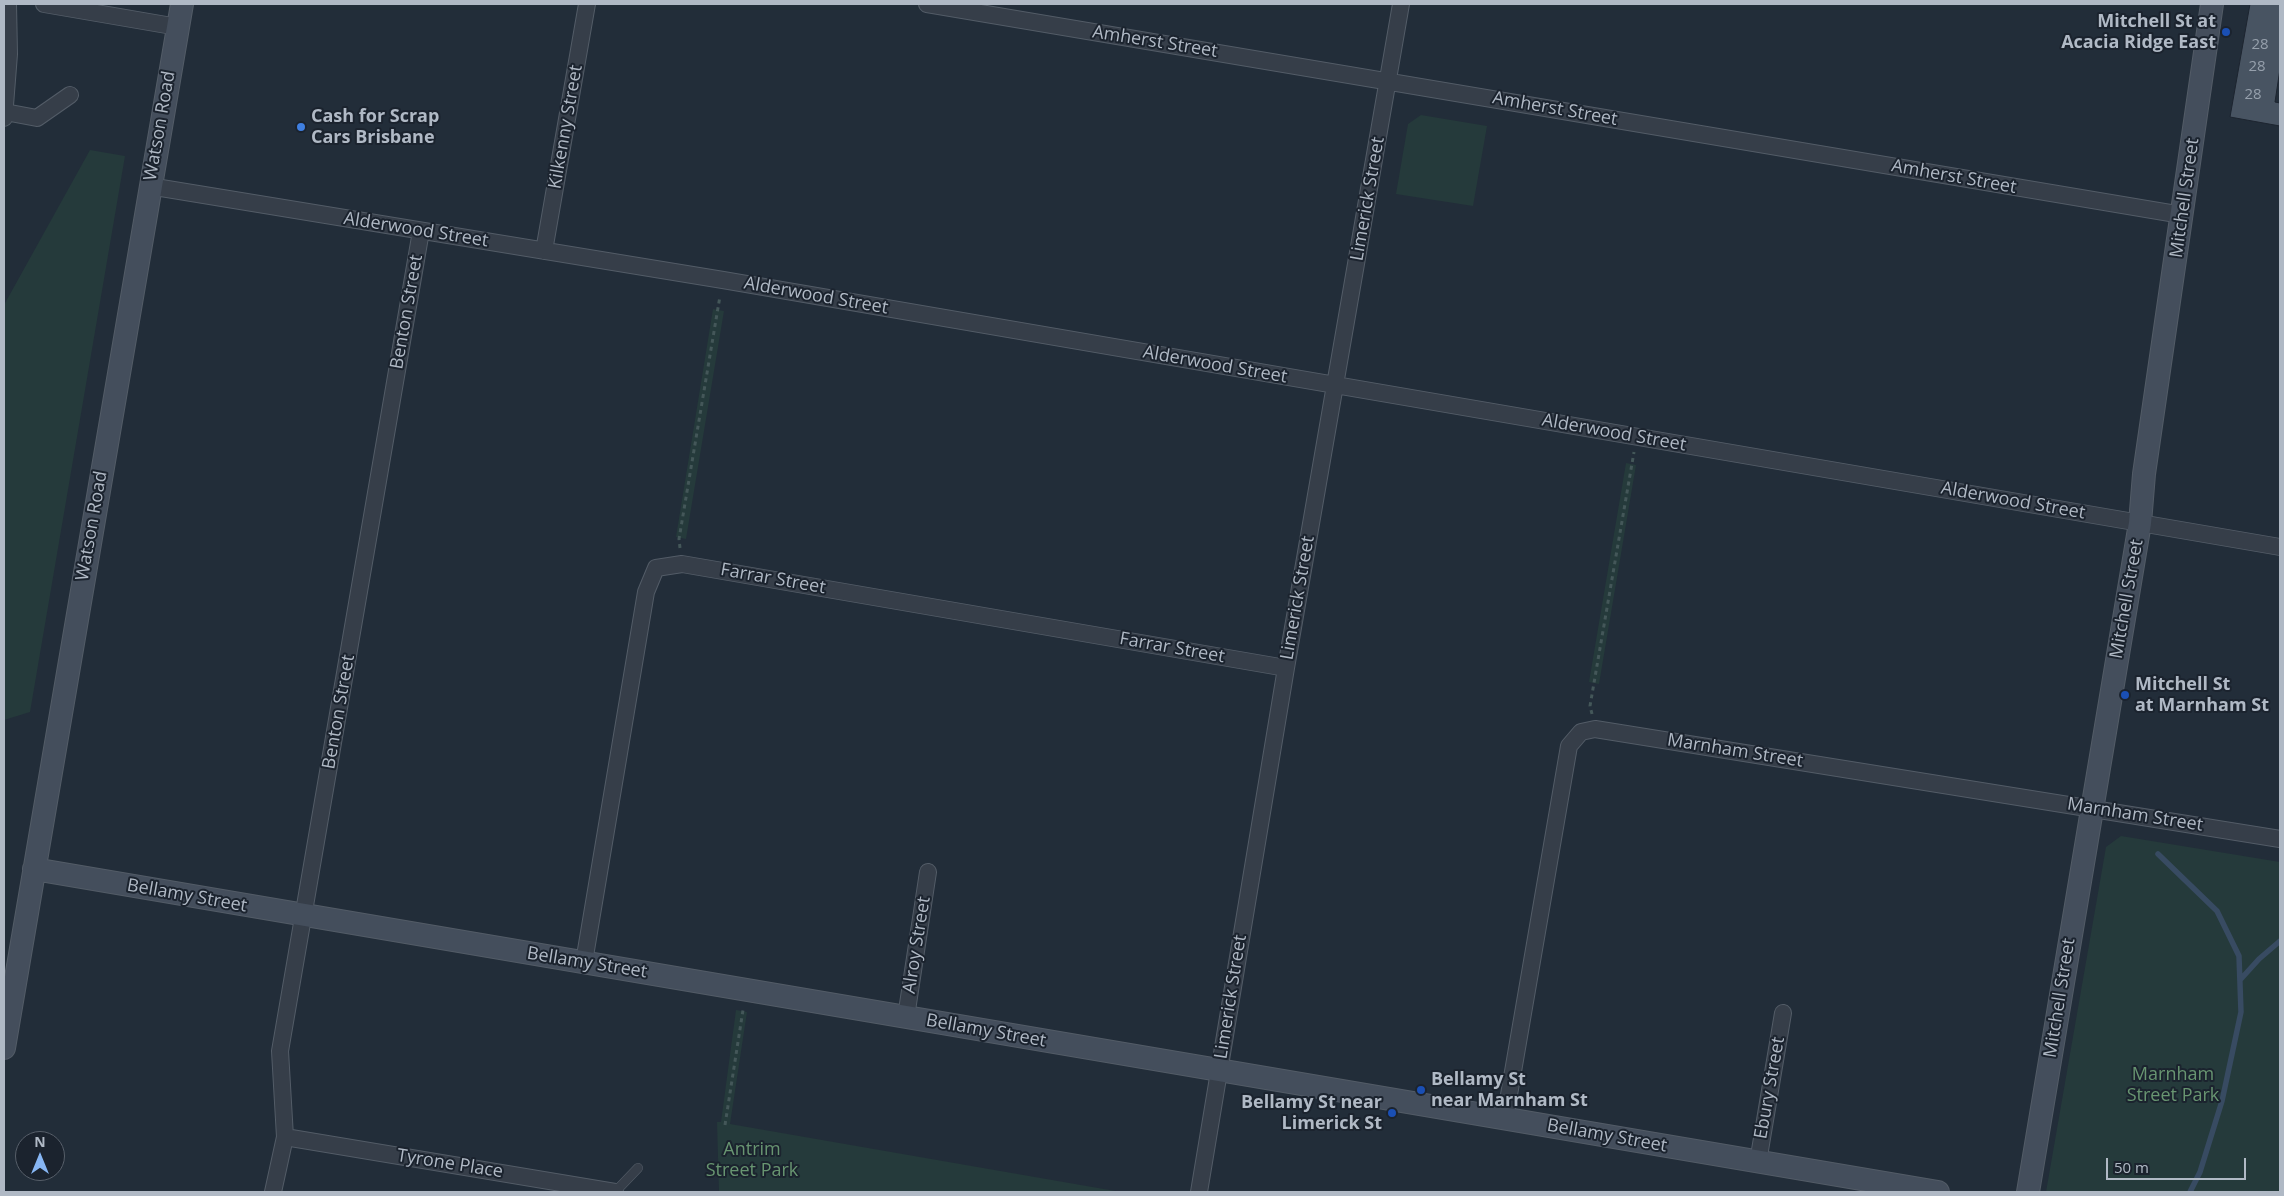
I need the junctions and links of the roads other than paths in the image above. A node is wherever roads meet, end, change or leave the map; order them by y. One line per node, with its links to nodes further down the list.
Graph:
1 (8, 4): 11 (street)
2 (44, 4): 8 (street)
3 (182, 4): 8 (street, Watson Road)
4 (587, 4): 15 (street, Kilkenny Street)
5 (927, 4): 9 (street, Amherst Street)
6 (1401, 4): 9 (street, Limerick Street)
7 (2212, 4): 13 (street, Mitchell Street)
8 (178, 27): 12 (street, Watson Road)
9 (1388, 81): 13 (street, Amherst Street); 16 (street, Limerick Street)
10 (70, 95): 11 (street)
11 (5, 110)
12 (149, 186): 14 (street, Alderwood Street); 22 (street, Watson Road)
13 (2182, 215): 17 (street, Mitchell Street)
14 (421, 231): 15 (street, Alderwood Street); 24 (street, Benton Street)
15 (544, 251): 16 (street, Alderwood Street)
16 (1335, 386): 17 (street, Alderwood Street); 19 (street, Limerick Street)
17 (2140, 523): 18 (street, Alderwood Street); 20 (street, Mitchell Street)
18 (2280, 547)
19 (1286, 668): 25 (street, Farrar Street); 29 (street, Limerick Street)
20 (2092, 808): 21 (street, Marnham Street); 30 (street, Marnham Street); 38 (street, Mitchell Street)
21 (2280, 838)
22 (34, 869): 24 (street, Bellamy Street); 28 (street, Watson Road)
23 (928, 872): 27 (street, Alroy Street)
24 (304, 915): 25 (street, Bellamy Street); 31 (street, Benton Street)
25 (584, 962): 27 (street, Bellamy Street)
26 (1783, 1013): 32 (street, Ebury Street)
27 (906, 1017): 29 (street, Bellamy Street)
28 (4, 1048)
29 (1219, 1070): 30 (street, Bellamy Street); 36 (street, Limerick Street)
30 (1505, 1118): 32 (street, Bellamy Street)
31 (285, 1137): 34 (street, Benton Street); 35 (street, Tyrone Place)
32 (1758, 1162): 37 (street, Bellamy Street)
33 (638, 1168): 35 (lane)
34 (273, 1192)
35 (615, 1192)
36 (1199, 1192)
37 (1938, 1192)
38 (2028, 1192)

